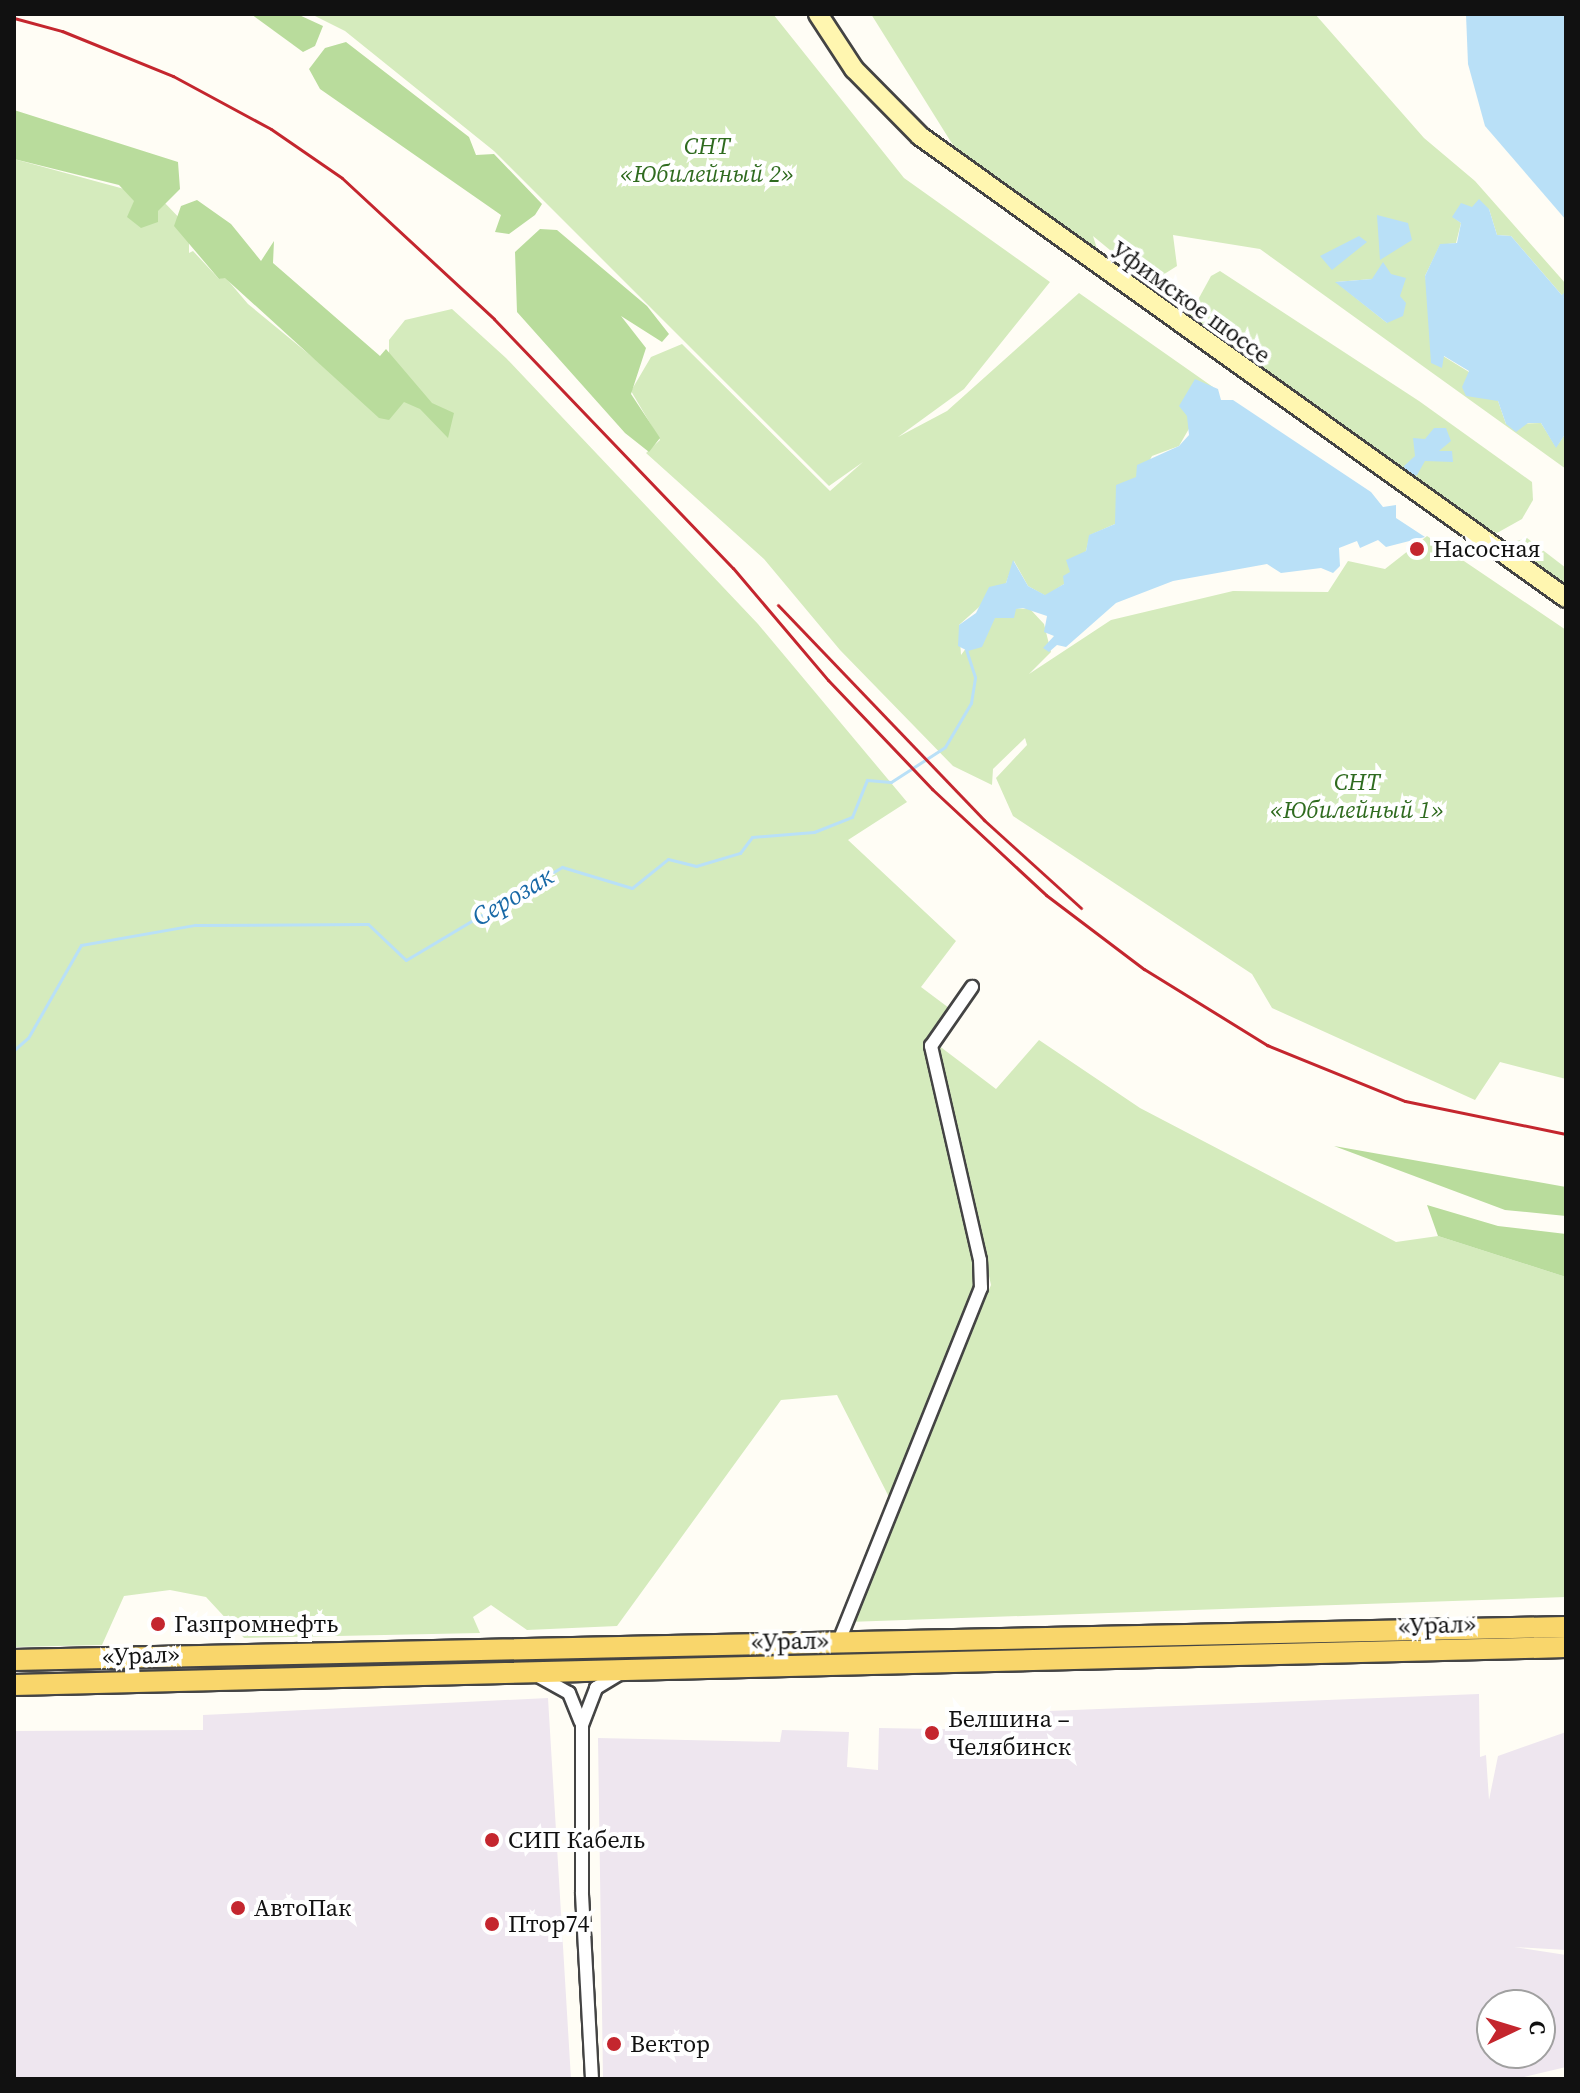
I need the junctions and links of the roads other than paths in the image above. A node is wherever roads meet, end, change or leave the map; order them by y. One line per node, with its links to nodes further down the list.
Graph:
1 (818, 14): 2 (main road, Уфимское шоссе)
2 (1566, 598)
3 (972, 987): 5 (street)
4 (1566, 1627): 5 (main road, «Урал»)
5 (837, 1646): 7 (main road, «Урал»)
6 (1566, 1647): 8 (main road, «Урал»)
7 (14, 1660)
8 (630, 1670): 9 (main road, «Урал»); 11 (street)
9 (513, 1672): 10 (main road, «Урал»); 11 (street)
10 (14, 1685)
11 (582, 1725): 12 (street)
12 (592, 2079)

